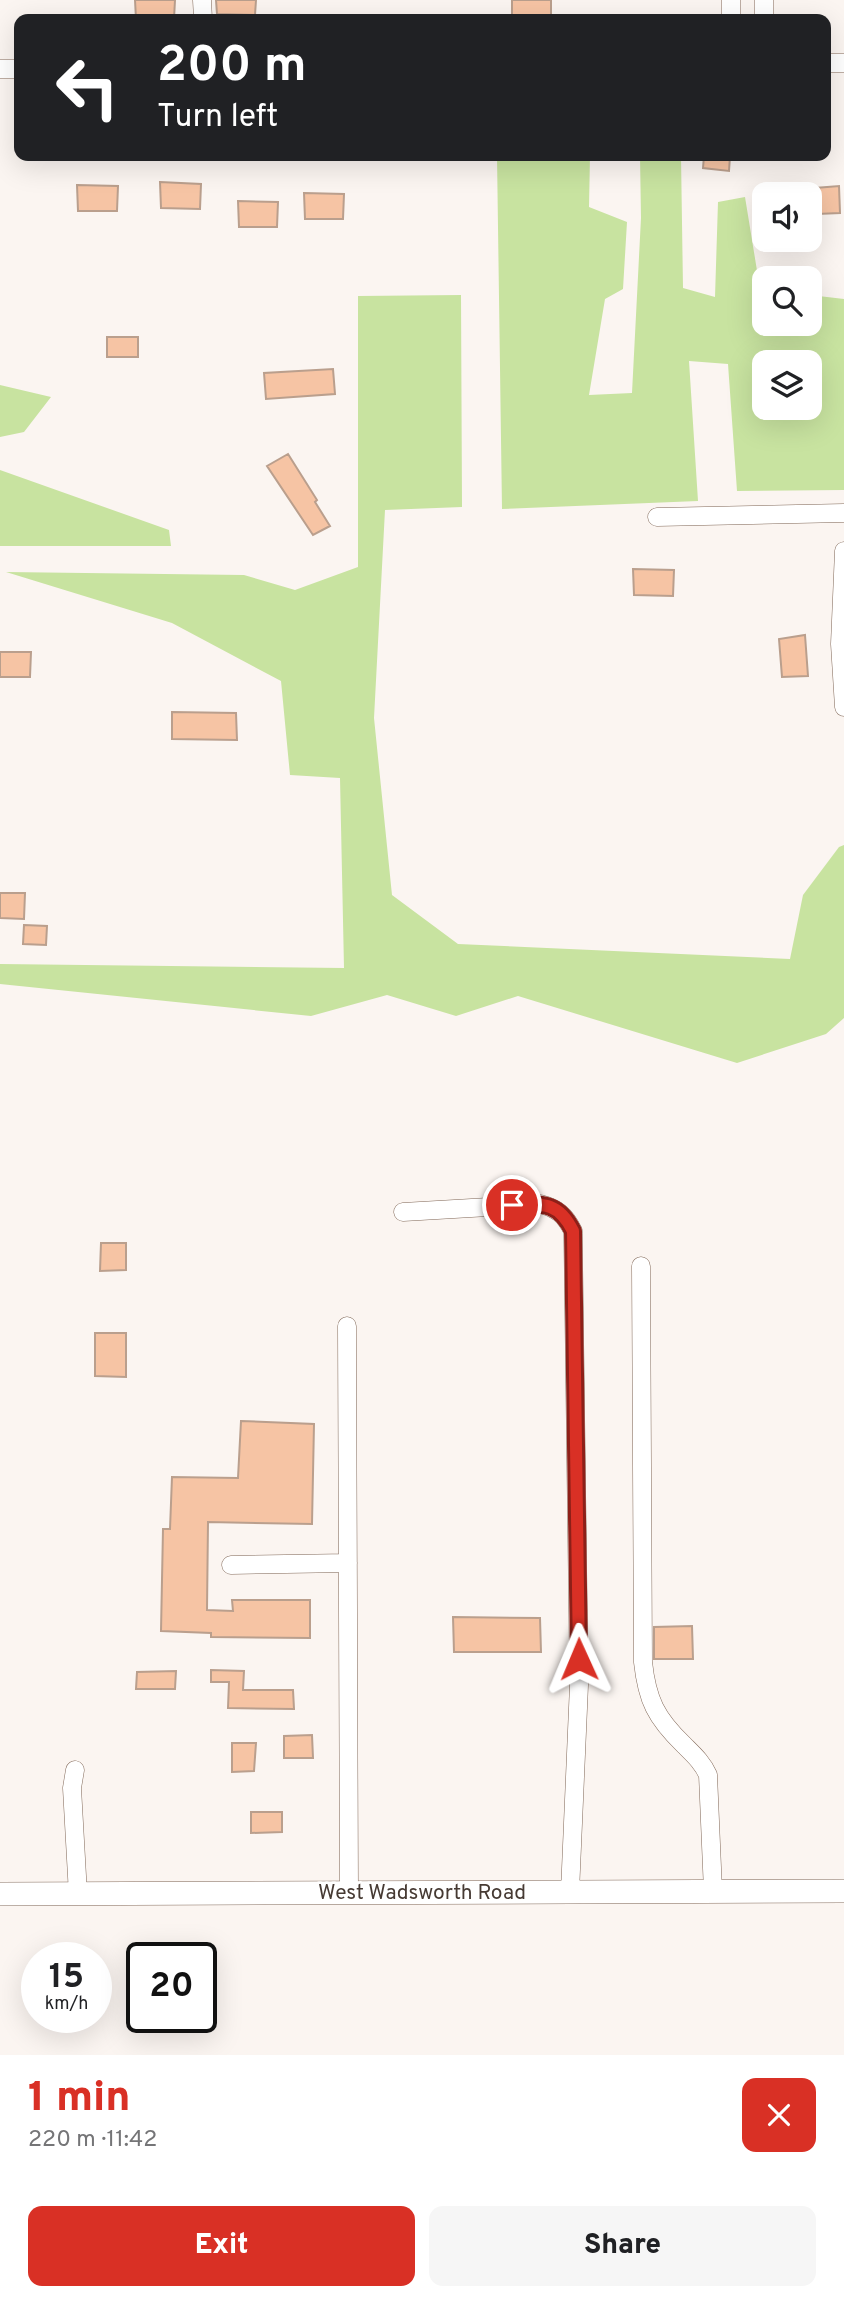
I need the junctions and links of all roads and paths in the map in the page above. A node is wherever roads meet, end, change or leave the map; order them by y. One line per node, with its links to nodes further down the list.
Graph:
1 (844, 513): 2 (street)
2 (657, 517)
3 (844, 551): 4 (street)
4 (844, 707)
5 (403, 1212): 13 (street)
6 (641, 1266): 11 (street)
7 (347, 1326): 8 (street)
8 (348, 1563): 9 (street); 14 (street)
9 (231, 1565)
10 (75, 1770): 16 (street)
11 (713, 1891): 12 (main road, West Wadsworth Road); 13 (main road, West Wadsworth Road)
12 (844, 1891)
13 (570, 1892): 14 (main road, West Wadsworth Road)
14 (349, 1893): 16 (main road, West Wadsworth Road)
15 (0, 1894): 16 (main road, West Wadsworth Road)
16 (78, 1894)

